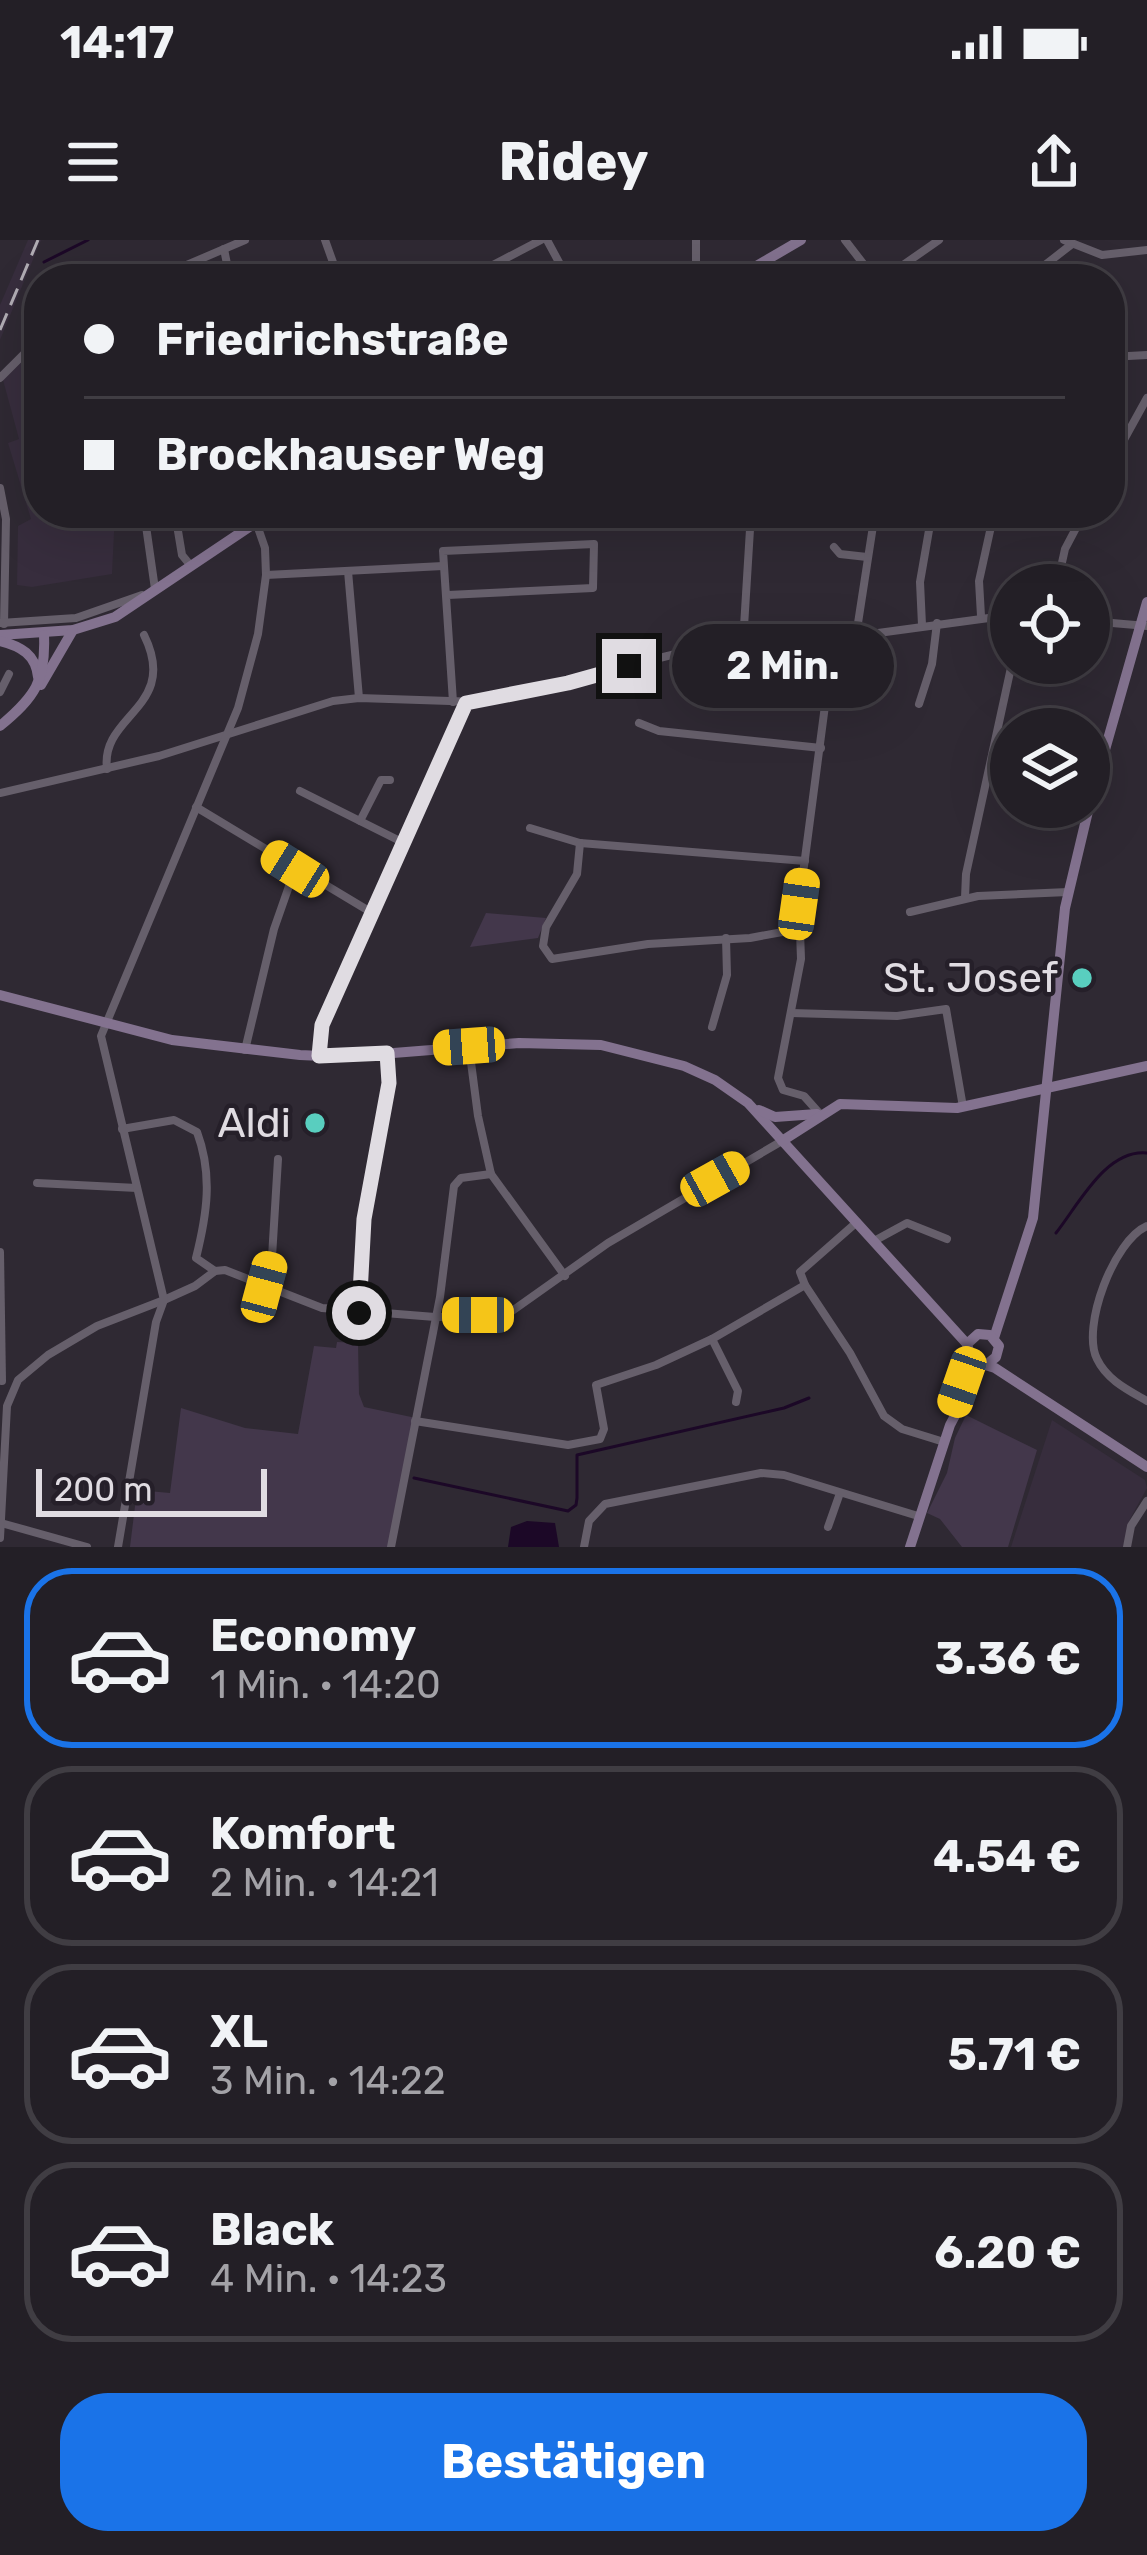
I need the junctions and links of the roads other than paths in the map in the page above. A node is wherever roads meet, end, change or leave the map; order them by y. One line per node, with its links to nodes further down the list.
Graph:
1 (245, 240): 7 (street)
2 (544, 240): 11 (street)
3 (801, 240): 12 (main road)
4 (844, 240): 13 (street)
5 (939, 240): 14 (street)
6 (1068, 242): 8 (street); 15 (street)
7 (224, 249): 9 (street); 10 (street)
8 (1147, 250)
9 (189, 264)
10 (227, 264)
11 (496, 264)
12 (760, 264)
13 (866, 264)
14 (902, 264)
15 (1044, 264)
16 (24, 355): 17 (street)
17 (0, 378)
18 (1147, 398): 19 (street)
19 (1125, 438)
20 (0, 488): 46 (street)
21 (146, 528): 37 (street)
22 (178, 528): 33 (street)
23 (247, 528): 33 (main road)
24 (258, 528): 36 (street)
25 (750, 528): 52 (street)
26 (872, 528): 31 (street)
27 (930, 528): 44 (street)
28 (991, 528): 40 (street)
29 (1077, 528): 32 (street)
30 (834, 547): 31 (street)
31 (867, 557): 50 (street)
32 (1061, 564)
33 (191, 566): 37 (main road)
34 (443, 566): 35 (street); 38 (street); 38 (street)
35 (348, 571): 36 (street); 57 (street)
36 (266, 575): 63 (street)
37 (155, 590): 46 (street); 47 (main road)
38 (448, 595): 58 (street)
39 (1147, 602): 45 (main road)
40 (981, 616): 41 (street); 42 (street)
41 (990, 616)
42 (937, 622): 44 (street); 60 (street)
43 (1110, 623): 45 (street)
44 (922, 625): 50 (street)
45 (1143, 626): 64 (main road)
46 (1, 631): 48 (main road); 55 (main road)
47 (73, 631): 48 (main road); 55 (main road)
48 (44, 634): 55 (main road)
49 (144, 635): 66 (street)
50 (856, 636): 51 (street)
51 (834, 637): 52 (street); 65 (street)
52 (743, 643): 59 (street)
53 (9, 674): 56 (street)
54 (1007, 684): 79 (street)
55 (38, 687): 62 (main road)
56 (0, 692)
57 (359, 698): 58 (street); 63 (street)
58 (452, 702): 59 (street)
59 (466, 703): 74 (street)
60 (919, 704)
61 (639, 723): 65 (street)
62 (0, 726)
63 (229, 732): 66 (street); 70 (street)
64 (1110, 737)
65 (821, 748): 76 (street)
66 (107, 769): 69 (street)
67 (390, 780): 71 (street)
68 (300, 791): 71 (street)
69 (0, 795)
70 (196, 807): 77 (street); 86 (street)
71 (360, 821): 74 (street)
72 (530, 828): 75 (street)
73 (1084, 828): 78 (main road)
74 (404, 843): 81 (street)
75 (580, 843): 76 (street); 83 (street)
76 (805, 861): 82 (street)
77 (295, 869): 81 (street); 89 (street)
78 (1068, 892): 79 (street); 93 (main road)
79 (965, 898): 80 (street)
80 (910, 912)
81 (374, 914): 91 (street)
82 (799, 929): 83 (street); 85 (street)
83 (726, 938): 87 (street)
84 (0, 994): 86 (main road)
85 (791, 1013): 95 (street); 96 (street)
86 (107, 1023): 89 (main road); 97 (street)
87 (712, 1027)
88 (469, 1046): 90 (main road); 94 (main road); 100 (street)
89 (245, 1050): 91 (main road)
90 (387, 1053): 91 (main road); 113 (street)
91 (319, 1056)
92 (1147, 1066): 93 (main road)
93 (1048, 1089): 95 (main road); 116 (main road)
94 (748, 1103): 96 (main road); 98 (main road)
95 (963, 1107): 96 (main road)
96 (820, 1114): 98 (main road)
97 (122, 1129): 102 (street); 108 (street)
98 (782, 1141): 103 (main road); 109 (street)
99 (278, 1159): 111 (street)
100 (491, 1174): 109 (street); 114 (street)
101 (38, 1183): 102 (street)
102 (137, 1188): 112 (street)
103 (857, 1222): 106 (main road); 110 (street)
104 (1147, 1226): 121 (street)
105 (947, 1238): 106 (street)
106 (874, 1241): 116 (main road)
107 (0, 1252): 119 (street)
108 (215, 1271): 111 (street); 112 (street)
109 (565, 1276): 114 (street)
110 (805, 1285): 115 (street); 126 (street)
111 (264, 1287): 113 (street)
112 (164, 1300): 120 (street); 135 (street)
113 (359, 1313): 114 (street)
114 (435, 1318): 124 (street)
115 (712, 1339): 122 (street); 124 (street)
116 (977, 1342): 117 (main road); 118 (main road); 125 (main road)
117 (998, 1355): 118 (main road); 123 (main road)
118 (984, 1365): 123 (main road); 125 (main road)
119 (1, 1381): 120 (street)
120 (12, 1387): 131 (street)
121 (1147, 1401)
122 (736, 1402)
123 (1046, 1402): 127 (main road)
124 (415, 1421): 136 (street)
125 (950, 1425): 126 (main road)
126 (944, 1442): 130 (main road)
127 (1147, 1467)
128 (840, 1492): 130 (street); 132 (street); 137 (street)
129 (1147, 1501): 139 (street)
130 (918, 1516): 138 (main road)
131 (1, 1523): 133 (street); 134 (street)
132 (828, 1527)
133 (0, 1538)
134 (87, 1547)
135 (118, 1547)
136 (391, 1547)
137 (584, 1547)
138 (910, 1547)
139 (1127, 1547)

